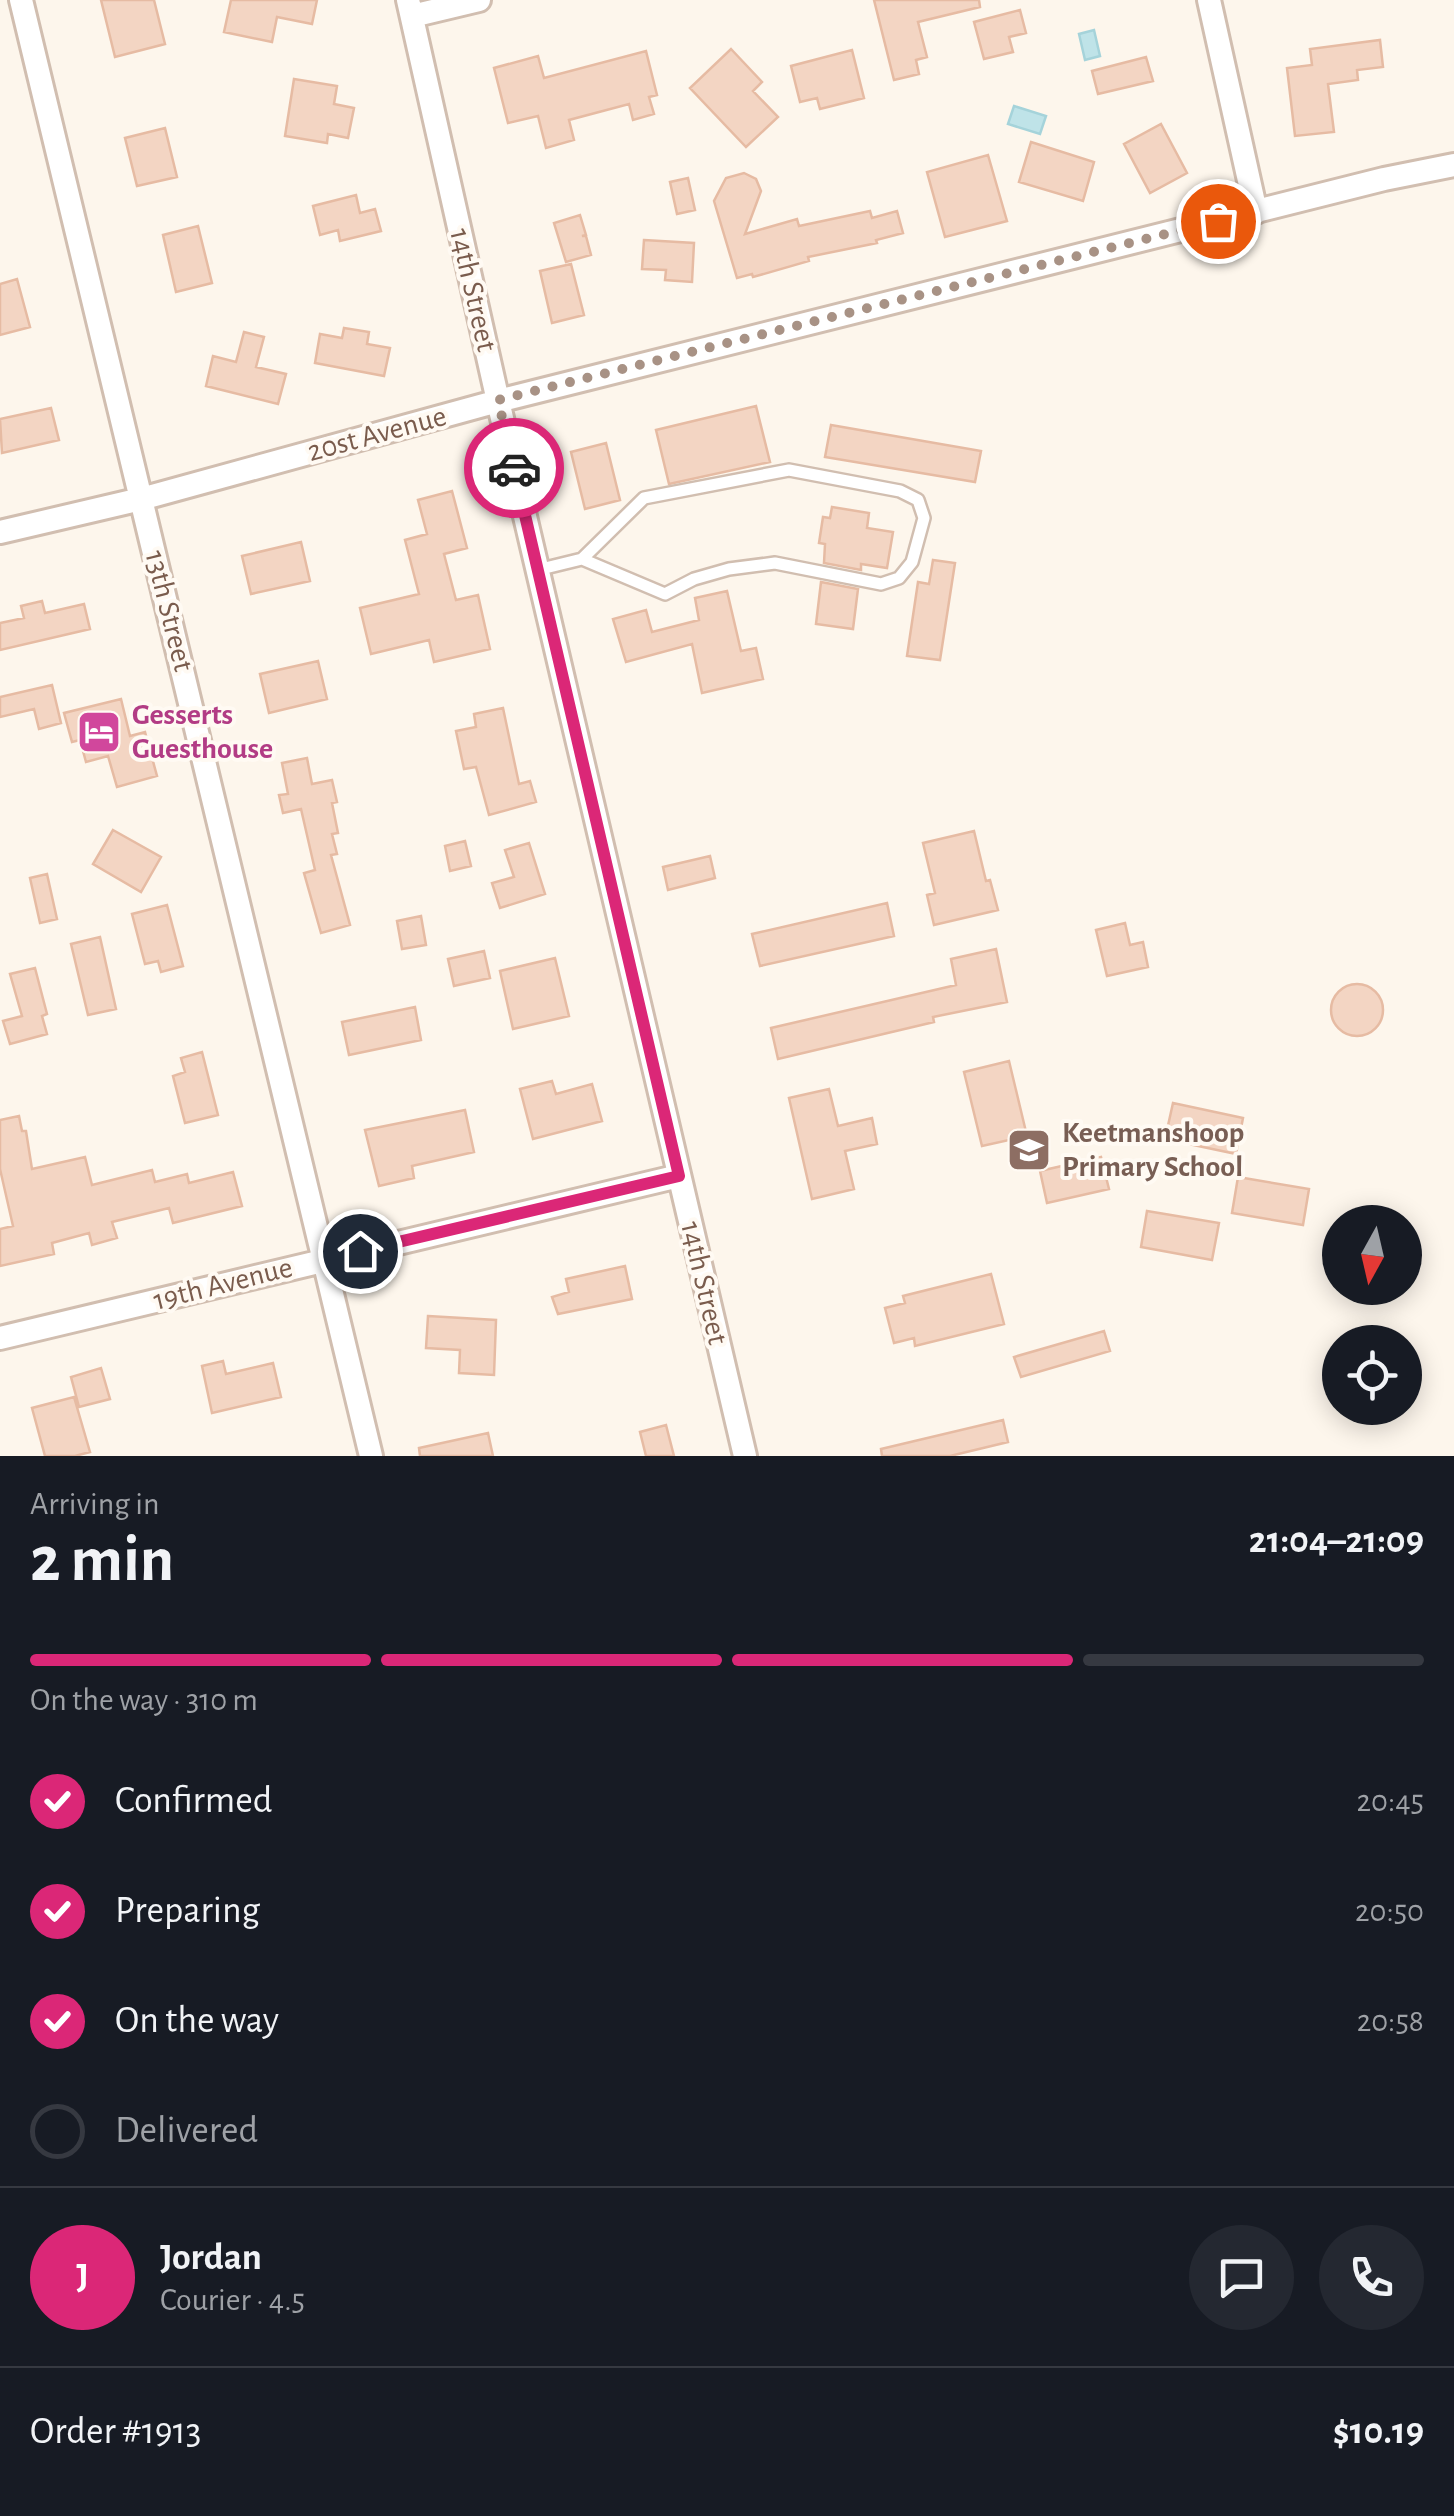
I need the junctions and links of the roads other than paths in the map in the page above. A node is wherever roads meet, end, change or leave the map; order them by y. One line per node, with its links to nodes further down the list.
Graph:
1 (21, 0): 8 (street, 13th Street)
2 (478, 0): 4 (street)
3 (1209, 0): 6 (street)
4 (410, 8): 7 (street, 14th Street)
5 (1454, 164): 6 (street, 20st Avenue)
6 (1256, 212): 7 (street, 20st Avenue)
7 (498, 400): 8 (street, 20st Avenue); 11 (street, 14th Street)
8 (141, 498): 9 (street, 20st Avenue); 13 (street, 13th Street)
9 (0, 532)
10 (582, 559): 10 (lane); 11 (lane)
11 (537, 570): 12 (street, 14th Street)
12 (679, 1176): 13 (street, 19th Avenue); 16 (street, 14th Street)
13 (325, 1259): 14 (street, 19th Avenue); 15 (street, 13th Street)
14 (0, 1338)
15 (371, 1456)
16 (745, 1456)

